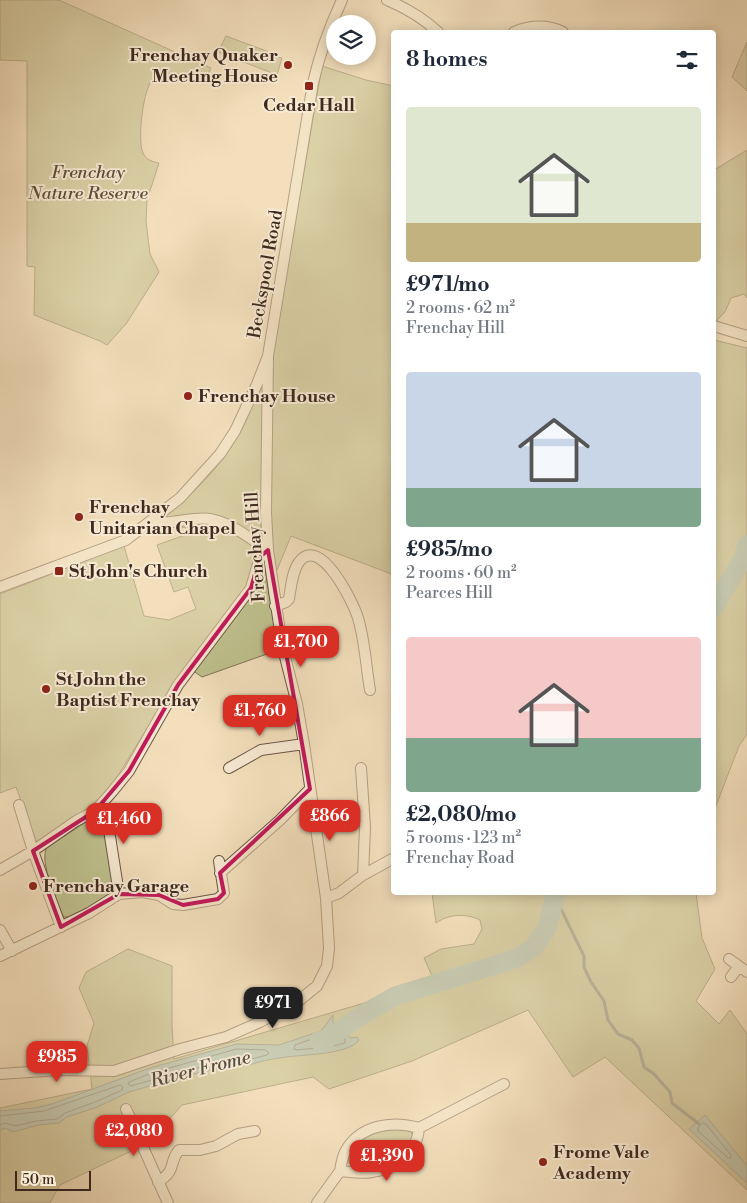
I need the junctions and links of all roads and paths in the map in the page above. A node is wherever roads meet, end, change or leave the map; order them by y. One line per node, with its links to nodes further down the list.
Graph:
1 (342, 0): 8 (street, Beckspool Road)
2 (388, 0): 3 (street)
3 (436, 30)
4 (520, 30): 5 (street)
5 (557, 30)
6 (716, 327): 7 (street)
7 (744, 335)
8 (268, 356): 9 (street, Beckspool Road); 10 (street, Frenchay Hill)
9 (152, 521): 10 (street); 11 (street, Beckspool Road)
10 (268, 550): 12 (street, Frenchay Hill); 19 (street)
11 (0, 587)
12 (275, 606): 13 (street); 14 (street, Frenchay Hill)
13 (370, 690)
14 (304, 744): 15 (street); 17 (street, Frenchay Hill)
15 (229, 768)
16 (361, 768): 25 (street)
17 (310, 789): 24 (street); 27 (street, Frenchay Hill)
18 (19, 805): 20 (street)
19 (95, 811): 20 (street); 26 (street)
20 (33, 851): 23 (street); 28 (street)
21 (391, 860): 25 (street)
22 (218, 861): 24 (street)
23 (0, 870)
24 (220, 872): 26 (street)
25 (363, 875): 27 (street)
26 (119, 894): 28 (street)
27 (326, 898): 35 (street, Frenchay Hill)
28 (61, 927): 30 (street)
29 (0, 930): 30 (street)
30 (12, 951): 31 (street)
31 (0, 956)
32 (729, 959): 33 (street)
33 (743, 969): 34 (street)
34 (731, 977)
35 (0, 1074)
36 (504, 1084): 38 (street)
37 (126, 1109): 41 (street)
38 (419, 1128): 40 (street); 40 (street)
39 (255, 1131): 41 (street)
40 (340, 1171): 43 (street)
41 (158, 1182): 42 (street)
42 (168, 1203)
43 (317, 1203)

